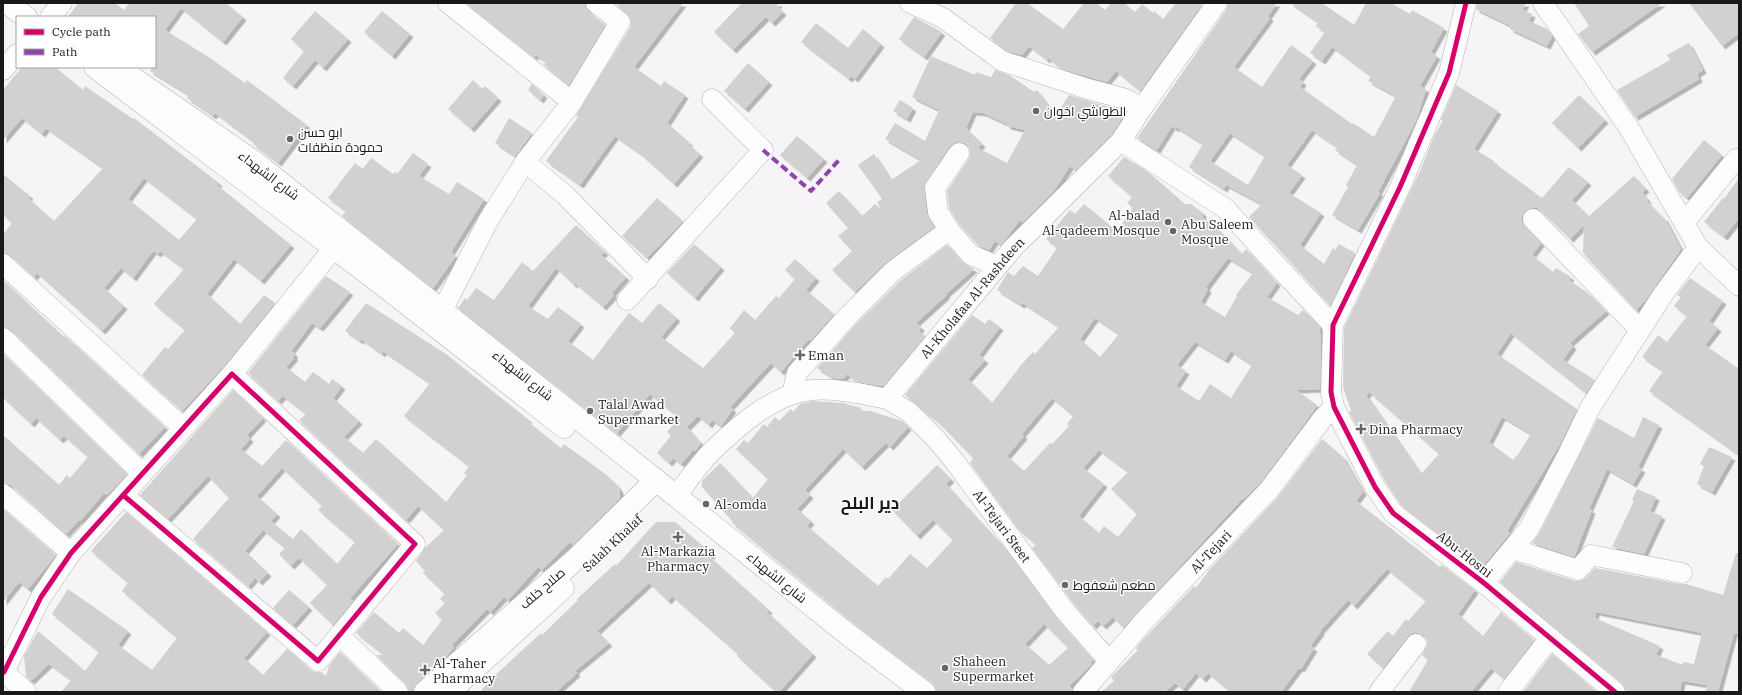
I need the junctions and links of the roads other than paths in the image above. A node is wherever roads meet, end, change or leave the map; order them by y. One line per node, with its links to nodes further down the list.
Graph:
1 (7, 3): 10 (main road)
2 (26, 3): 11 (main road)
3 (62, 3): 12 (street)
4 (448, 3): 18 (street)
5 (596, 3): 18 (street)
6 (910, 3): 19 (street)
7 (1216, 3): 19 (street, Al-Kholafaa Al-Rashdeen)
8 (1466, 3): 35 (street)
9 (1543, 3): 25 (street)
10 (25, 16)
11 (43, 16)
12 (51, 16)
13 (16, 55): 16 (street)
14 (96, 68): 28 (main road, شارع الشهداء)
15 (118, 68): 34 (main road, شارع الشهداء)
16 (3, 70)
17 (712, 99): 31 (street)
18 (572, 102): 23 (street)
19 (1142, 108): 20 (street, Al-Kholafaa Al-Rashdeen)
20 (1121, 141): 30 (street, Al-Kholafaa Al-Rashdeen); 35 (street)
21 (959, 153): 26 (street)
22 (1739, 159): 25 (street)
23 (525, 162): 31 (street); 34 (street)
24 (1533, 219): 36 (street)
25 (1684, 223): 27 (street)
26 (949, 230): 30 (street); 39 (street)
27 (1698, 247): 32 (street); 36 (street)
28 (334, 248): 38 (street); 44 (main road, شارع الشهداء)
29 (3, 264): 42 (street)
30 (997, 266): 40 (street, Al-Kholafaa Al-Rashdeen)
31 (648, 279): 33 (street)
32 (1739, 286)
33 (627, 300)
34 (442, 311): 44 (main road, شارع الشهداء)
35 (1333, 325): 41 (street, Abu-Hosni)
36 (1640, 330): 47 (street)
37 (3, 338): 43 (street)
38 (232, 374): 42 (street); 51 (street)
39 (792, 394): 40 (street); 44 (street)
40 (887, 399): 54 (street, Al-Tejari Steet)
41 (1334, 407): 50 (street, Abu-Hosni); 54 (street, Al-Tejari)
42 (183, 428): 43 (street)
43 (142, 473): 46 (street)
44 (661, 491): 58 (main road, صلاح خلف); 59 (main road, Salah Khalaf); 60 (main road, شارع الشهداء); 61 (main road, شارع الشهداء)
45 (3, 494): 48 (street)
46 (123, 495): 48 (street); 51 (street)
47 (1513, 549): 49 (street); 50 (street)
48 (71, 553): 55 (street)
49 (1682, 573)
50 (1484, 583): 52 (street, Abu-Hosni)
51 (339, 636): 57 (street)
52 (1550, 638): 64 (street); 65 (street, Abu-Hosni)
53 (1416, 644): 63 (street)
54 (1109, 661): 62 (street, Al-Tejari)
55 (4, 671): 56 (street)
56 (26, 692)
57 (398, 692)
58 (425, 692)
59 (449, 692)
60 (902, 692)
61 (924, 692)
62 (1083, 692)
63 (1379, 692)
64 (1508, 692)
65 (1615, 692)

